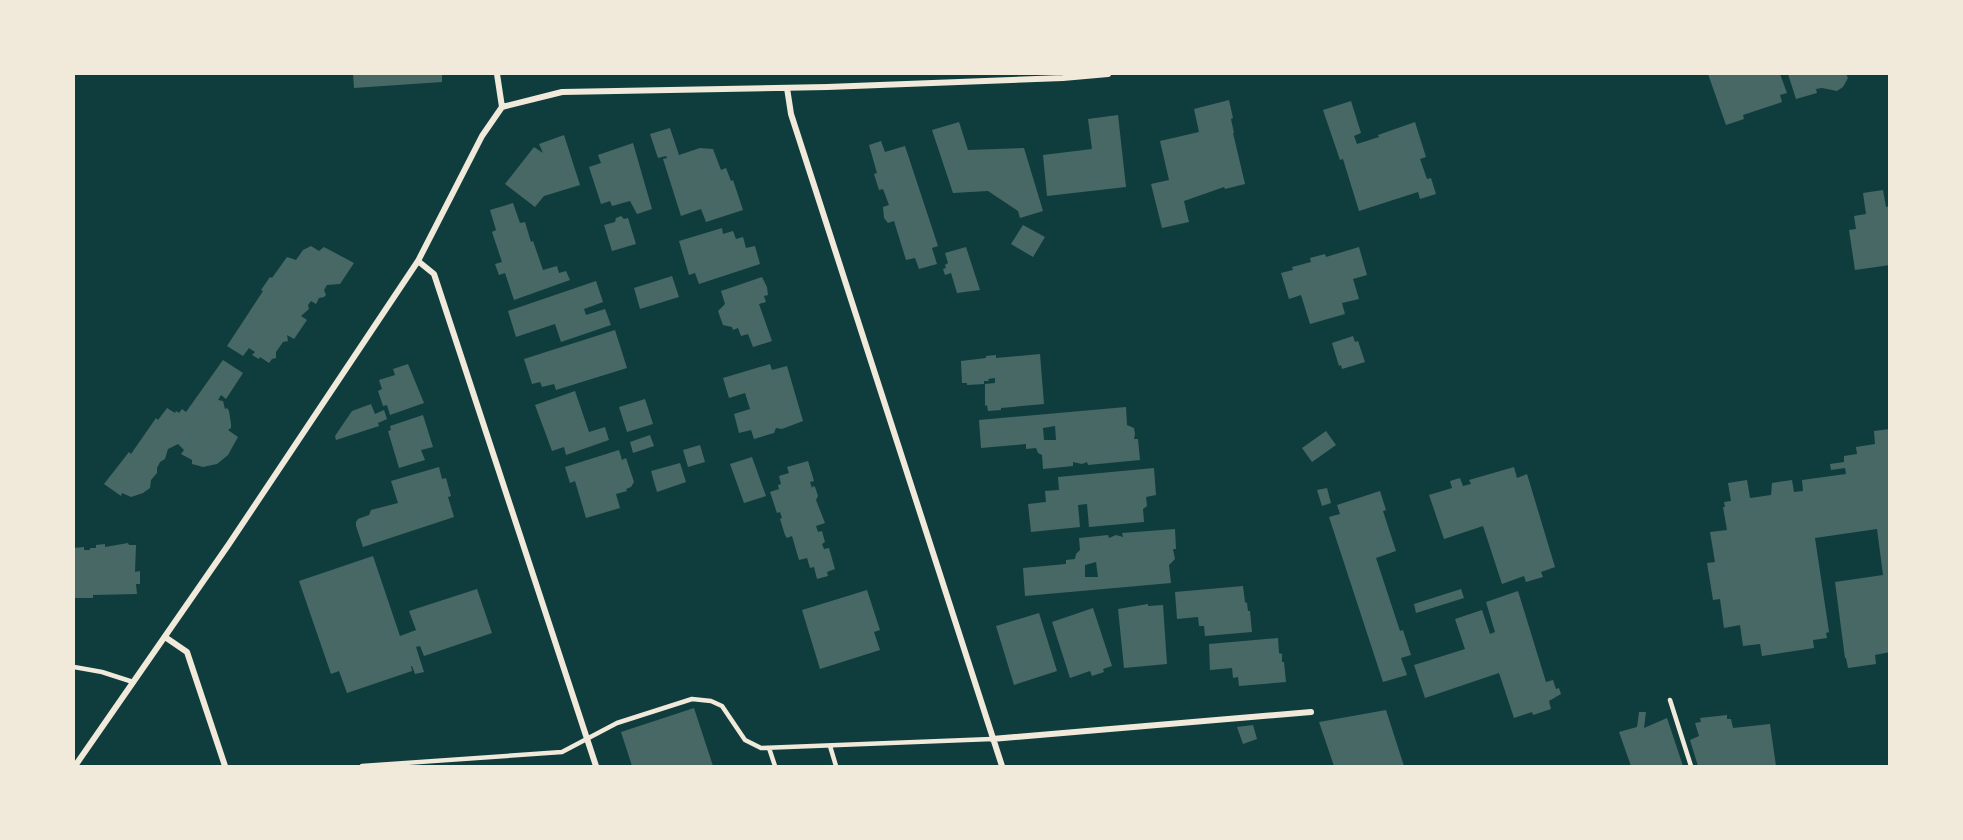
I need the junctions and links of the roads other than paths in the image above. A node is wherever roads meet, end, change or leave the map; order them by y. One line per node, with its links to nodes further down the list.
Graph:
1 (497, 74): 4 (street)
2 (1108, 74): 3 (street)
3 (787, 88): 4 (street); 11 (street)
4 (502, 107): 5 (street)
5 (418, 261): 6 (street); 12 (street)
6 (165, 637): 8 (street); 16 (street)
7 (74, 667): 8 (lane)
8 (133, 682): 15 (street)
9 (1670, 700): 22 (lane)
10 (1311, 712): 11 (street)
11 (992, 739): 13 (lane); 21 (street)
12 (587, 740): 14 (lane); 17 (lane); 18 (street)
13 (830, 746): 14 (lane); 20 (lane)
14 (769, 748): 19 (lane)
15 (75, 766)
16 (225, 766)
17 (362, 766)
18 (596, 766)
19 (775, 766)
20 (837, 766)
21 (1002, 766)
22 (1691, 766)

